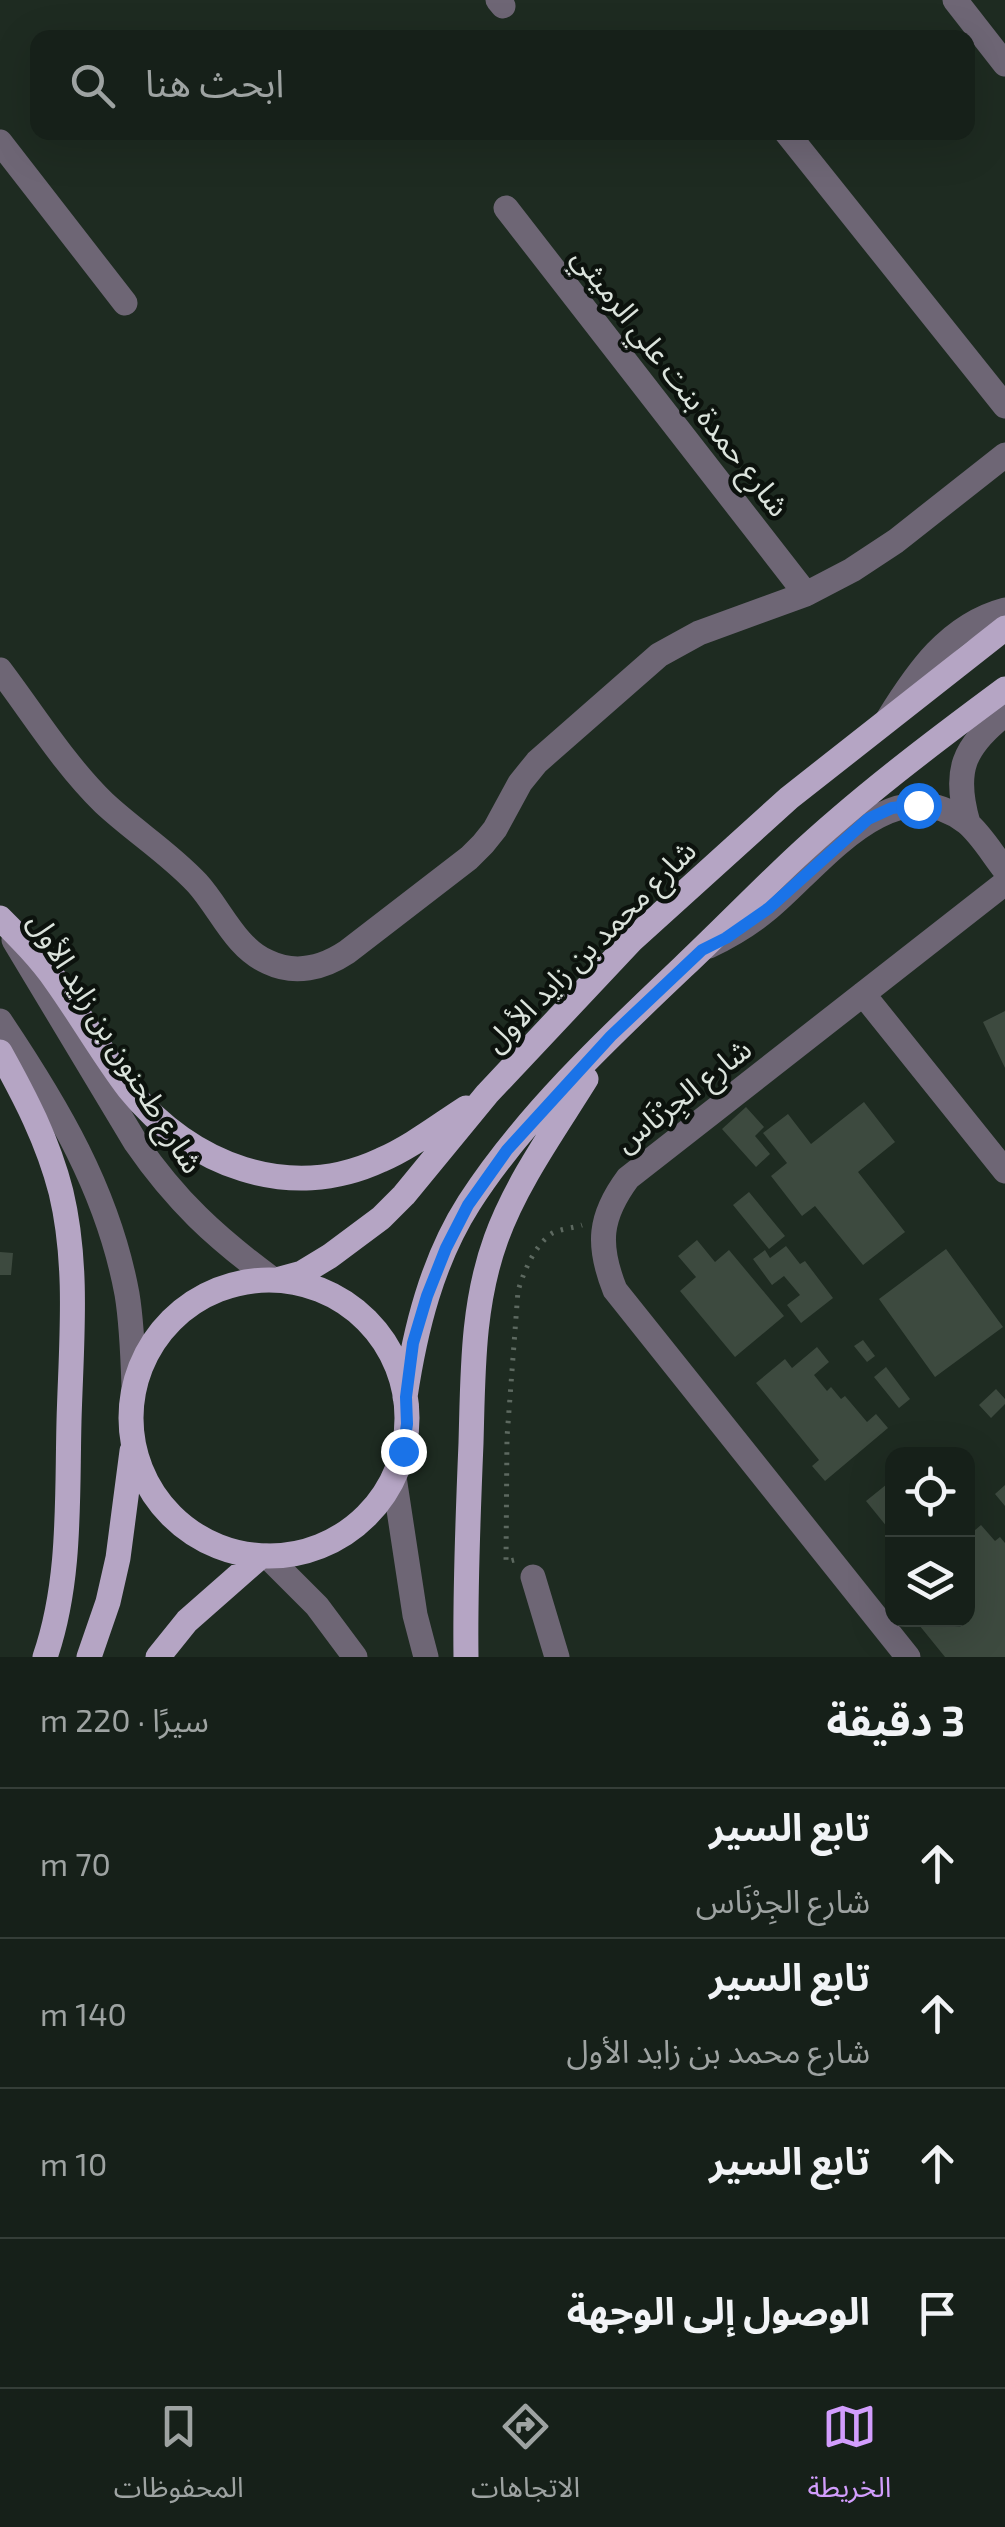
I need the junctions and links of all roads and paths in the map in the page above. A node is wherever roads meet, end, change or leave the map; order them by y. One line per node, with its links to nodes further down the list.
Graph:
1 (955, 0): 2 (street)
2 (1005, 64)
3 (792, 140): 7 (street)
4 (0, 142): 6 (street)
5 (506, 208): 9 (street, شارع حمدة بنت علي الرميثي)
6 (125, 303)
7 (1005, 406)
8 (1005, 455): 9 (street)
9 (806, 594): 12 (street)
10 (1005, 610): 15 (street)
11 (1005, 628): 15 (main road, شارع محمد بن زايد الأول)
12 (0, 670)
13 (1005, 689): 20 (main road)
14 (1005, 714): 16 (street)
15 (888, 719): 25 (main road, شارع محمد بن زايد الأول)
16 (968, 824): 17 (street); 20 (street)
17 (1005, 870)
18 (1005, 884): 21 (street, شارع الجِرْنَاس)
19 (0, 918): 25 (main road); 28 (street, شارع طحنون بن زايد الأول)
20 (702, 950): 23 (main road)
21 (863, 994): 26 (street); 27 (street, شارع الجِرْنَاس)
22 (0, 1021): 29 (street)
23 (611, 1036): 30 (main road); 40 (main road)
24 (0, 1052): 35 (main road)
25 (487, 1094): 28 (main road, شارع محمد بن زايد الأول)
26 (1005, 1172)
27 (605, 1220): 34 (path); 42 (street)
28 (276, 1279): 29 (main road); 30 (main road)
29 (134, 1386): 31 (main road)
30 (406, 1397): 32 (main road)
31 (133, 1441): 33 (main road); 36 (main road)
32 (394, 1476): 33 (main road); 39 (street)
33 (264, 1556): 37 (main road); 38 (street)
34 (533, 1577): 41 (street)
35 (45, 1657)
36 (89, 1657)
37 (158, 1657)
38 (355, 1657)
39 (426, 1657)
40 (466, 1657)
41 (557, 1657)
42 (908, 1657)

